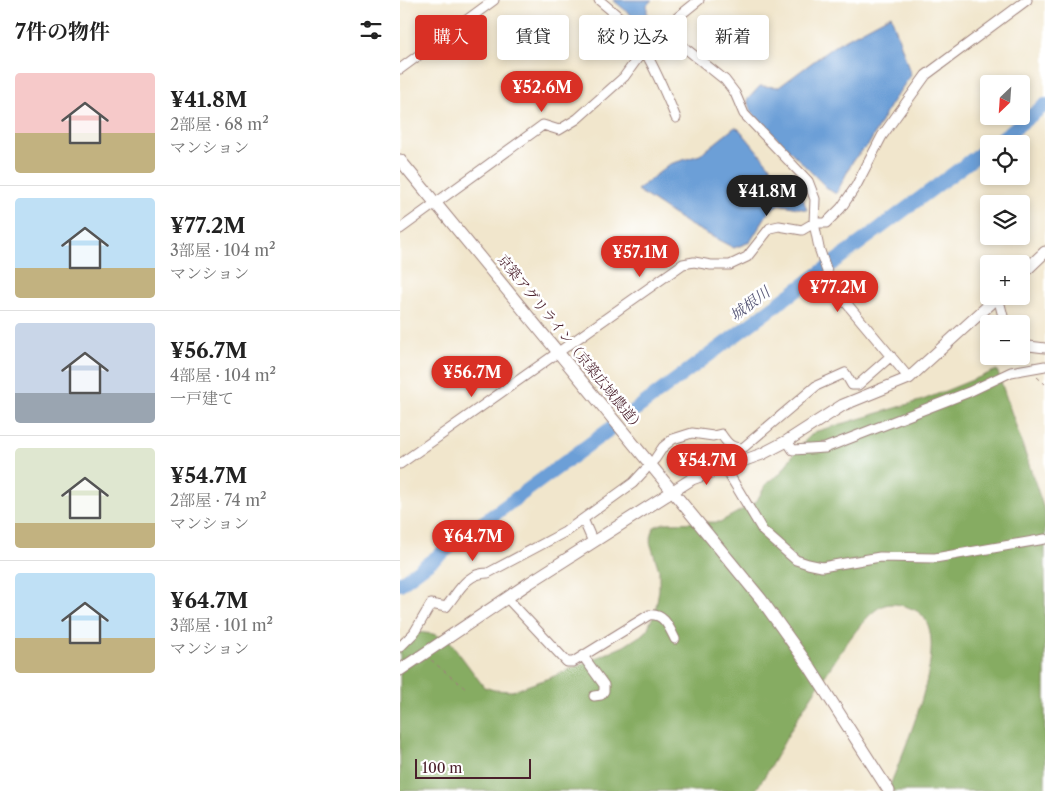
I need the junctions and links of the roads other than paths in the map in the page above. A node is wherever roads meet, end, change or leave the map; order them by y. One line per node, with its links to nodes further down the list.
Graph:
1 (494, 0): 10 (street)
2 (600, 0): 5 (street)
3 (699, 0): 6 (street)
4 (1027, 0): 14 (street)
5 (617, 15)
6 (680, 15)
7 (687, 50): 14 (street)
8 (637, 60): 13 (street)
9 (650, 60): 11 (street)
10 (400, 68)
11 (676, 118)
12 (400, 160): 13 (street, 京築アグリライン（京築広域農道）)
13 (435, 202): 15 (street); 21 (street, 京築アグリライン（京築広域農道）)
14 (814, 223): 21 (street); 22 (street)
15 (400, 229)
16 (1045, 252): 17 (street)
17 (1030, 266)
18 (990, 305): 24 (street)
19 (1030, 346): 20 (street)
20 (1045, 348)
21 (557, 351): 27 (street); 30 (street, 京築アグリライン（京築広域農道）)
22 (891, 356): 24 (street); 26 (street)
23 (1045, 366): 25 (street)
24 (909, 378): 25 (street)
25 (787, 441): 28 (street)
26 (655, 459)
27 (400, 464)
28 (724, 466): 30 (street); 32 (street)
29 (645, 470): 31 (street)
30 (673, 491): 33 (street); 40 (street, 京築アグリライン（京築広域農道）)
31 (583, 519): 33 (street); 36 (street)
32 (1045, 539)
33 (593, 542): 34 (street)
34 (507, 598): 37 (street); 38 (street)
35 (675, 640): 37 (street)
36 (400, 647)
37 (583, 656): 39 (street)
38 (400, 670)
39 (594, 696)
40 (889, 791)

